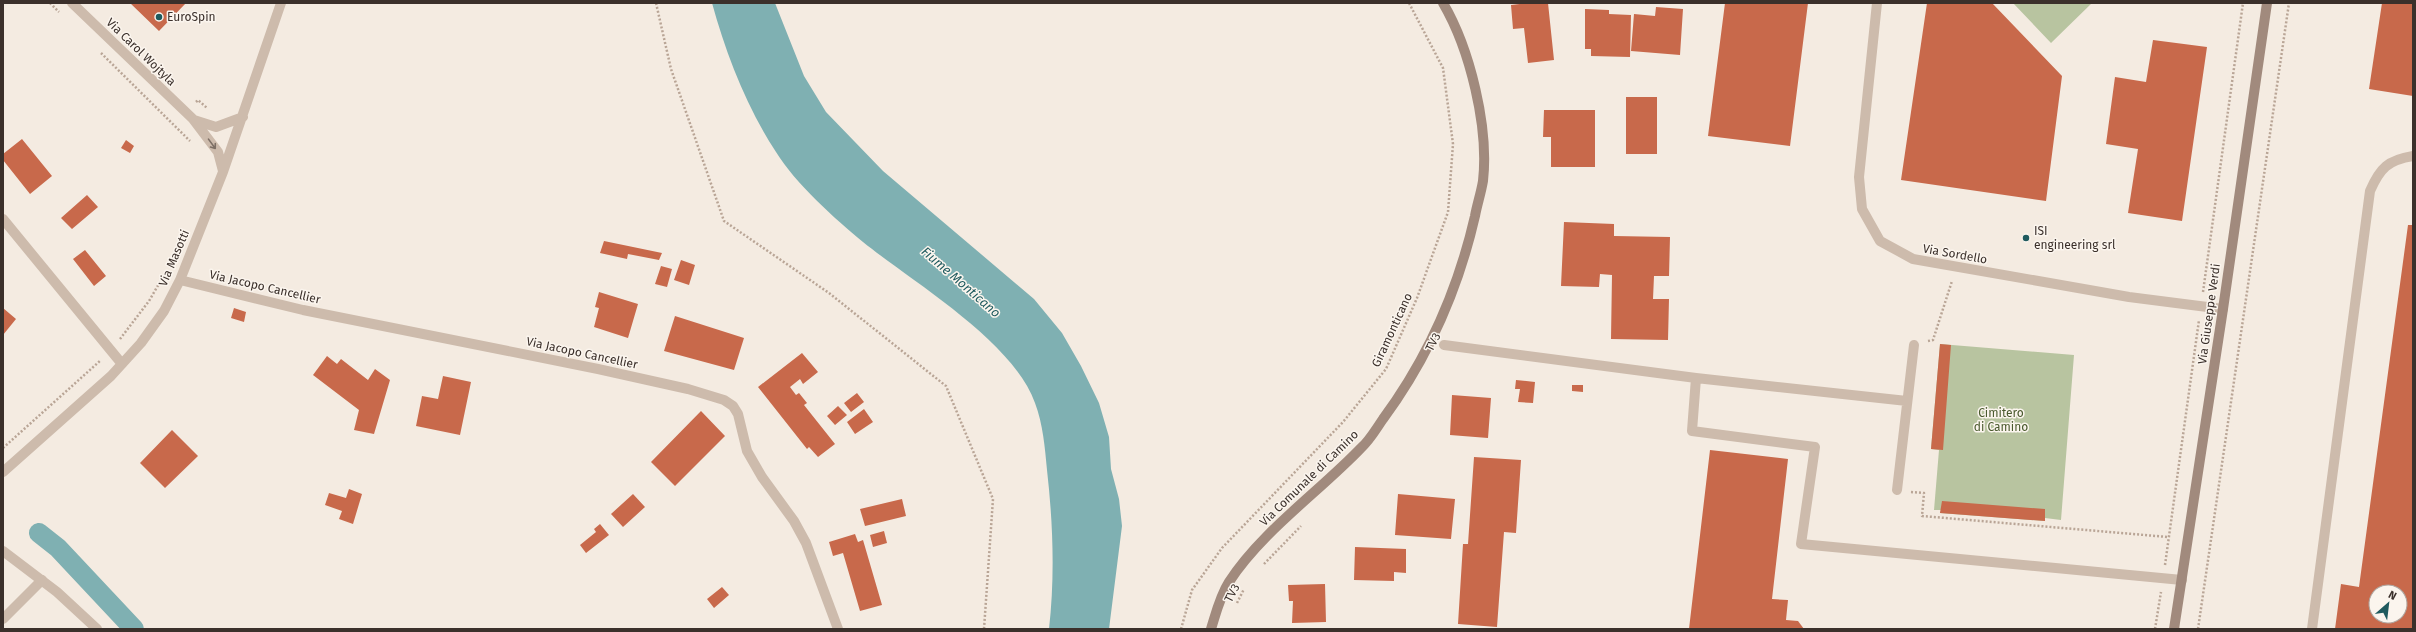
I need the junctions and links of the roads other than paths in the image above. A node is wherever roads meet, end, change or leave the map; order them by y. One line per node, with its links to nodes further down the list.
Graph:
1 (72, 3): 7 (street, Via Carol Wojtyla)
2 (281, 3): 6 (street, Via Masotti)
3 (1443, 3): 28 (street, Via Comunale di Camino)
4 (1877, 3): 12 (street, Via Sordello)
5 (2267, 3): 12 (street, Via Giuseppe Verdi)
6 (243, 117): 7 (street); 9 (street, Via Masotti)
7 (192, 119): 9 (street, Via Carol Wojtyla, one-way to 9)
8 (2413, 156): 30 (street)
9 (223, 172): 11 (street, Via Masotti)
10 (3, 219): 15 (street)
11 (180, 280): 15 (street, Via Masotti); 27 (street, Via Jacopo Cancellier)
12 (2224, 309): 24 (street, Via Giuseppe Verdi)
13 (1444, 345): 16 (street)
14 (1914, 345): 17 (street)
15 (122, 364): 18 (street, Via Masotti)
16 (1696, 378): 17 (street); 24 (street)
17 (1907, 401): 19 (street)
18 (4, 472)
19 (1897, 490)
20 (3, 551): 22 (street)
21 (3, 557): 22 (street)
22 (14, 561): 23 (street)
23 (42, 580): 25 (street); 26 (street)
24 (2182, 580): 29 (street, Via Giuseppe Verdi)
25 (3, 619)
26 (97, 629)
27 (838, 629)
28 (1211, 629)
29 (2174, 629)
30 (2312, 629)

